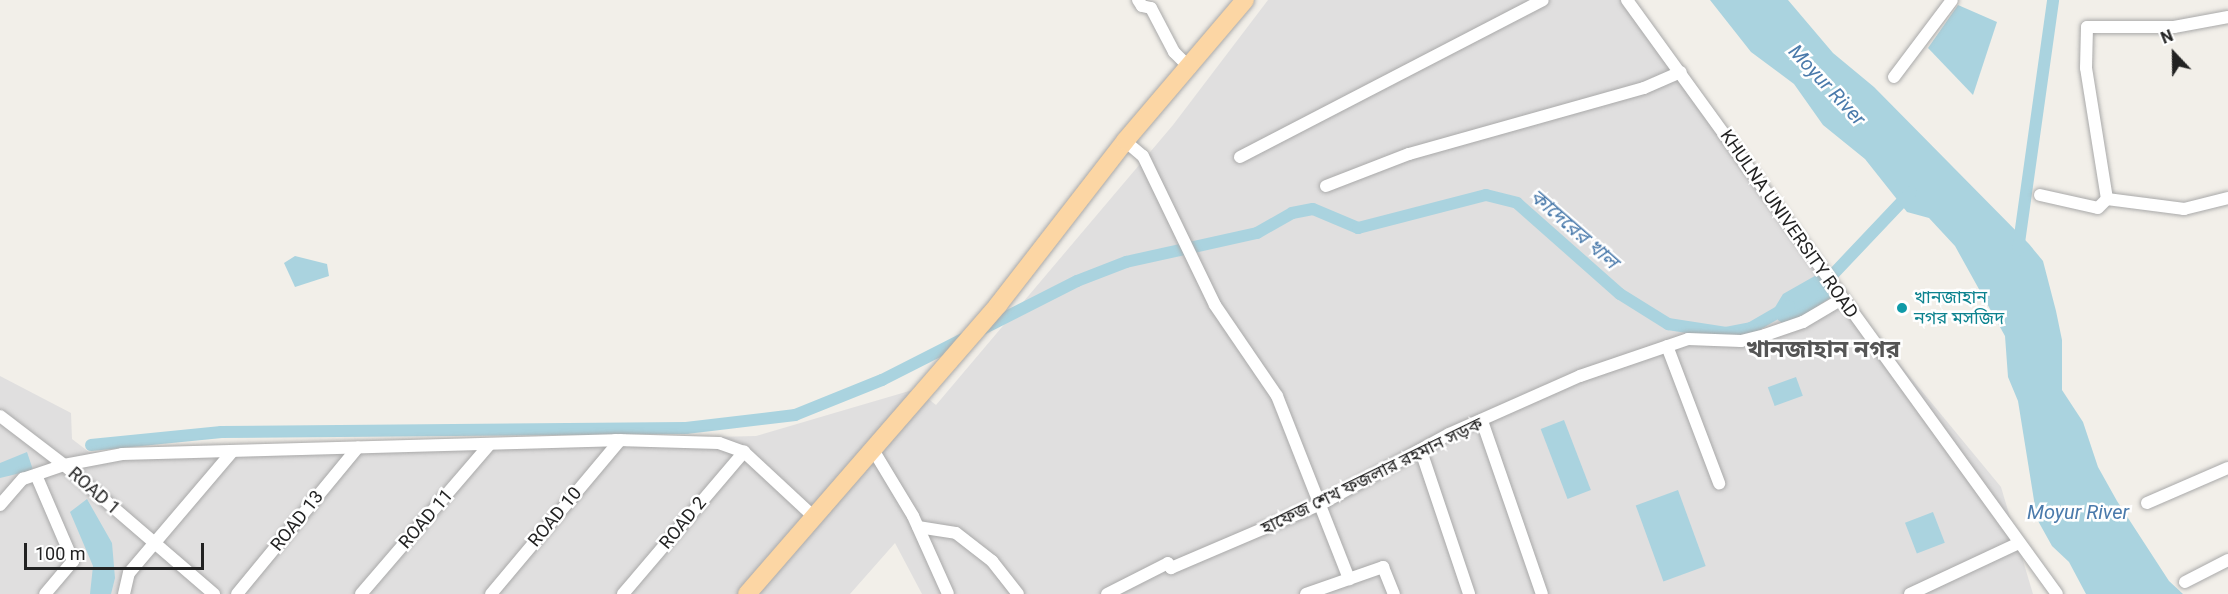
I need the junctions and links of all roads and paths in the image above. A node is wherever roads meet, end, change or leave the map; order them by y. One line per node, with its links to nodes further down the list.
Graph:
1 (1138, 0): 7 (street)
2 (1245, 0): 7 (main road)
3 (1543, 0): 11 (street)
4 (1627, 0): 8 (street, KHULNA UNIVERSITY ROAD)
5 (1952, 0): 9 (street)
6 (2228, 17): 15 (street)
7 (1190, 68): 10 (main road)
8 (1681, 72): 12 (street); 16 (street, KHULNA UNIVERSITY ROAD)
9 (1894, 77)
10 (1125, 141): 23 (main road); 33 (street)
11 (1240, 157)
12 (1326, 186)
13 (2040, 195): 15 (street)
14 (2228, 198): 15 (street)
15 (2107, 199)
16 (1842, 299): 17 (street, হাফেজ শেখ ফজলার রহমান সড়ক); 37 (street, KHULNA UNIVERSITY ROAD)
17 (1667, 346): 19 (street, হাফেজ শেখ ফজলার রহমান সড়ক); 30 (street)
18 (0, 416): 27 (street, ROAD 1)
19 (1482, 421): 25 (street, হাফেজ শেখ ফজলার রহমান সড়ক); 55 (street)
20 (620, 440): 21 (street); 26 (street); 46 (street, ROAD 10)
21 (490, 444): 22 (street); 45 (street, ROAD 11)
22 (358, 447): 24 (street); 44 (street, ROAD 13)
23 (872, 448): 34 (main road); 35 (street)
24 (233, 451): 27 (street); 36 (street)
25 (1421, 451): 33 (street, হাফেজ শেখ ফজলার রহমান সড়ক); 54 (street)
26 (744, 452): 34 (street); 47 (street, ROAD 2)
27 (64, 465): 29 (street); 36 (street, ROAD 1)
28 (2228, 468): 31 (street)
29 (36, 475): 32 (street); 41 (street)
30 (1719, 483)
31 (2147, 503)
32 (0, 505)
33 (1319, 505): 39 (street); 51 (street, হাফেজ শেখ ফজলার রহমান সড়ক)
34 (814, 517): 48 (main road)
35 (918, 527): 49 (street); 50 (street)
36 (154, 543): 42 (street); 43 (street, ROAD 1)
37 (2019, 543): 56 (street); 57 (street, KHULNA UNIVERSITY ROAD)
38 (2228, 560): 40 (street)
39 (1349, 579): 52 (street); 53 (street)
40 (2185, 582)
41 (45, 594)
42 (124, 594)
43 (214, 594)
44 (237, 594)
45 (361, 594)
46 (491, 594)
47 (623, 594)
48 (747, 594)
49 (948, 594)
50 (1018, 594)
51 (1107, 594)
52 (1306, 594)
53 (1394, 594)
54 (1468, 594)
55 (1542, 594)
56 (1910, 594)
57 (2057, 594)

